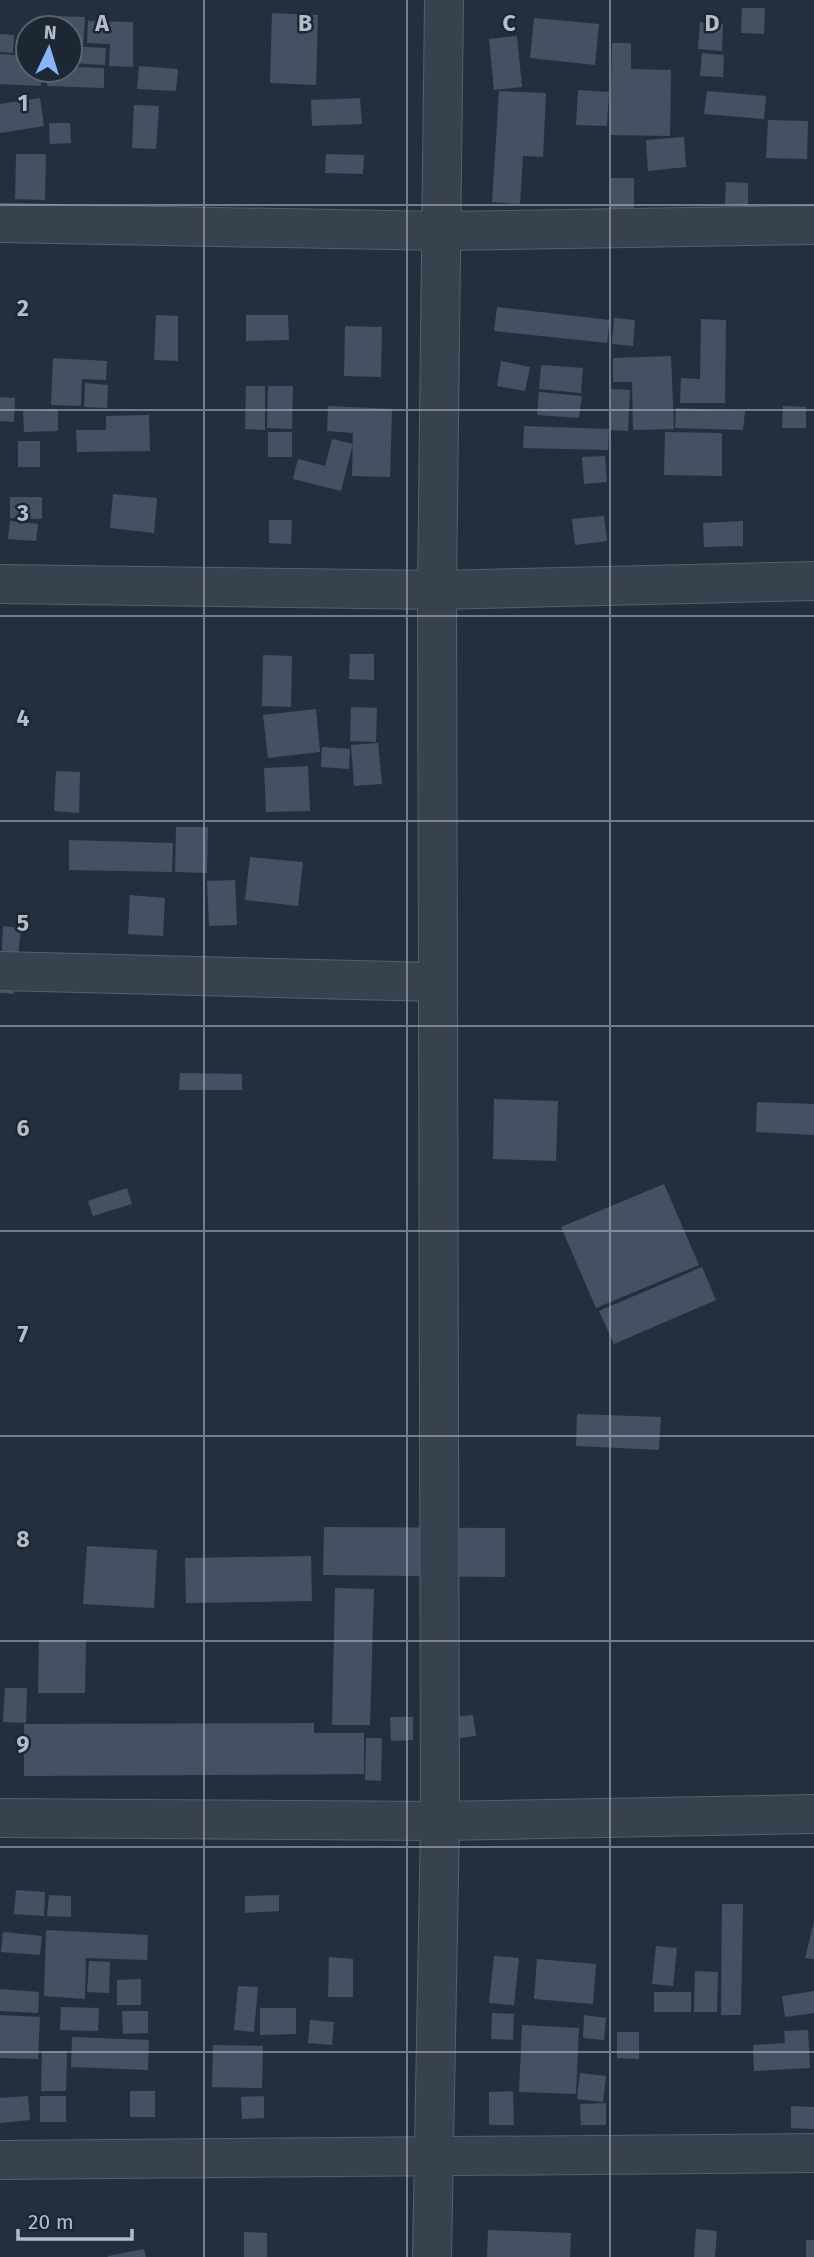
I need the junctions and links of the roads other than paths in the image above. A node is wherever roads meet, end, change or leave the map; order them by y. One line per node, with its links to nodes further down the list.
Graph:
1 (444, 0): 4 (street)
2 (0, 223): 4 (street)
3 (814, 225): 4 (street)
4 (442, 231): 7 (street)
5 (814, 581): 7 (street)
6 (0, 584): 7 (street)
7 (437, 590): 9 (street)
8 (0, 971): 9 (street)
9 (436, 982): 12 (street)
10 (814, 1814): 12 (street)
11 (0, 1818): 12 (street)
12 (440, 1821): 14 (street)
13 (814, 2153): 14 (street)
14 (433, 2158): 15 (street); 16 (street)
15 (0, 2160)
16 (432, 2257)

